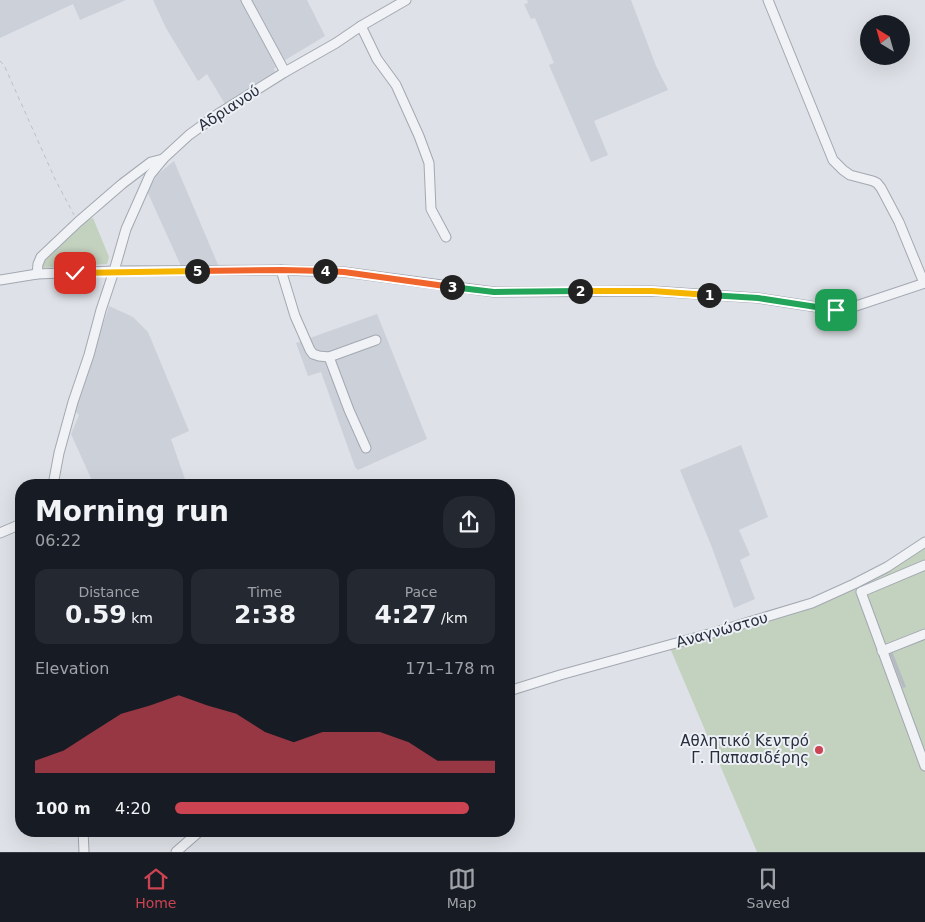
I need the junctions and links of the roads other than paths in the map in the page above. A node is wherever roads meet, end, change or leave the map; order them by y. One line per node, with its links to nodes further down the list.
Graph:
1 (246, 0): 6 (street)
2 (406, 0): 4 (street, Αδριανού)
3 (768, 0): 13 (street)
4 (392, 4): 5 (street, Αδριανού)
5 (361, 26): 6 (street, Αδριανού); 8 (street)
6 (285, 72): 7 (street, Αδριανού)
7 (164, 158): 10 (street, Αδριανού); 11 (street)
8 (446, 237)
9 (282, 270): 10 (street); 13 (street); 15 (street)
10 (114, 271): 11 (street); 17 (street, Αδριανού)
11 (37, 274): 12 (street)
12 (0, 280)
13 (924, 283)
14 (376, 340): 15 (street)
15 (329, 357): 16 (street)
16 (366, 448)
17 (54, 479)
18 (15, 527): 19 (street)
19 (0, 533)
20 (925, 542): 22 (street, Αναγνώστου)
21 (925, 565): 23 (street)
22 (854, 584): 23 (street); 26 (street, Αναγνώστου)
23 (861, 592): 25 (street)
24 (925, 634): 25 (street)
25 (882, 651): 27 (street)
26 (515, 689)
27 (923, 754): 28 (street)
28 (925, 766)
29 (83, 837): 31 (street)
30 (193, 837): 32 (street)
31 (84, 852)
32 (176, 852)

